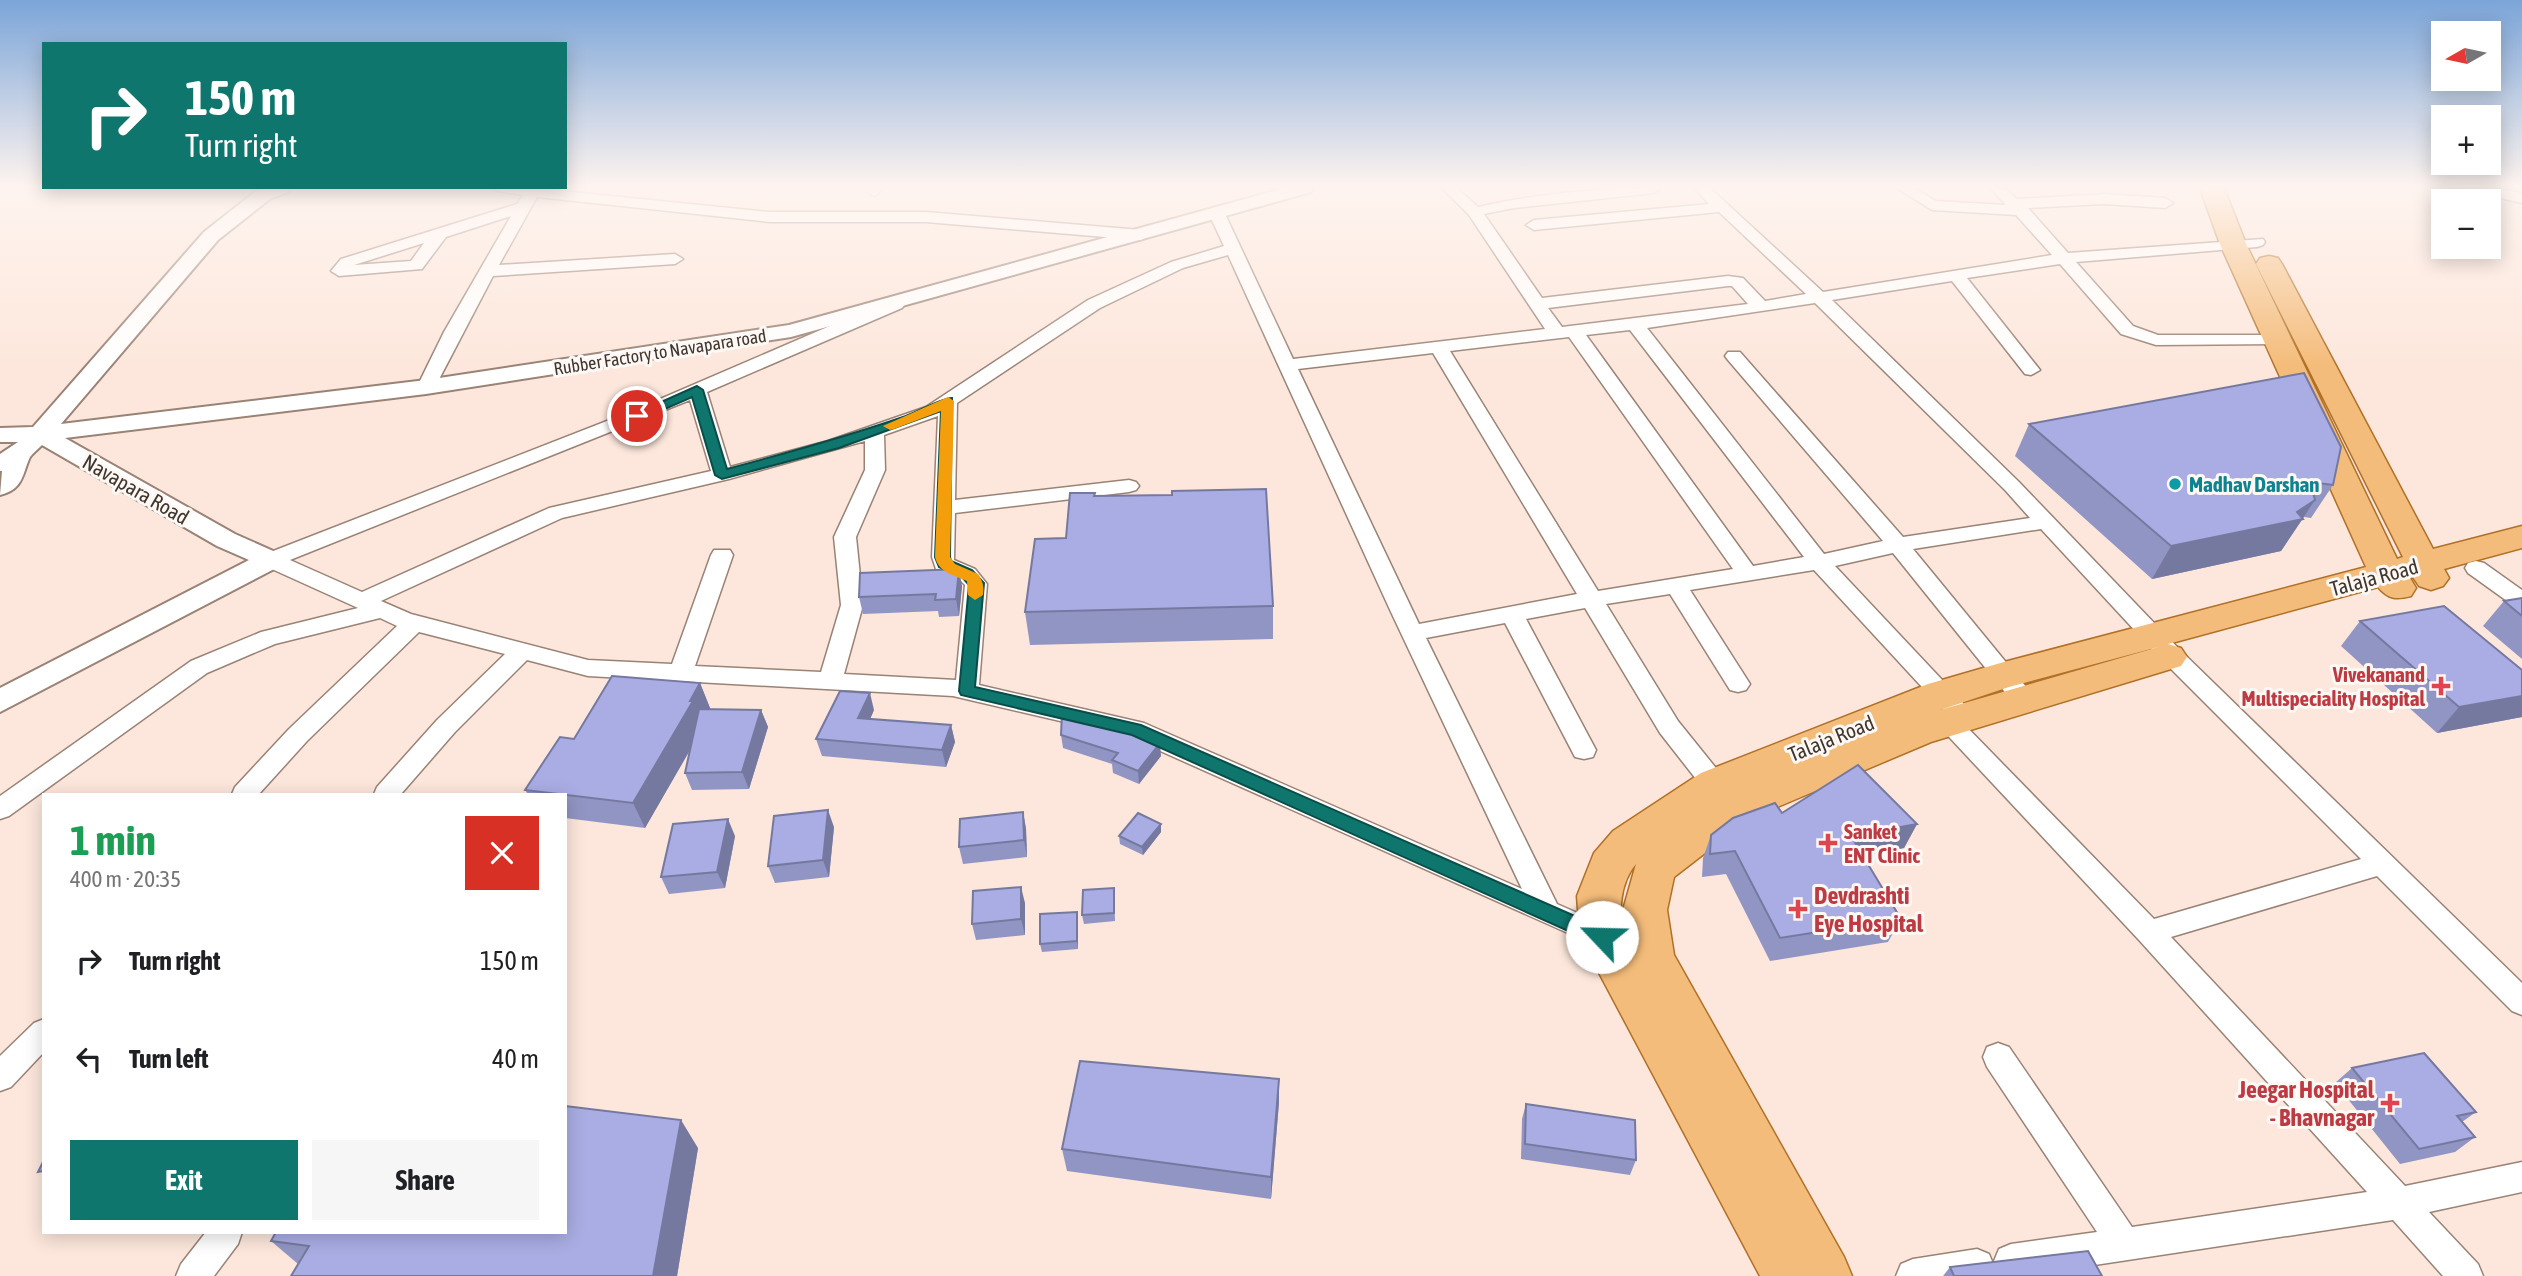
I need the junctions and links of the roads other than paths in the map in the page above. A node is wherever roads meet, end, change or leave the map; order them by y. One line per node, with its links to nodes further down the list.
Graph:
1 (201, 248): 32 (street)
2 (393, 248): 3 (street)
3 (429, 248)
4 (503, 248): 15 (street)
5 (1095, 248): 18 (street, Rubber Factory to Navapara road)
6 (1499, 248): 19 (street)
7 (1765, 248): 17 (street)
8 (2054, 248): 13 (street)
9 (2190, 248): 13 (street)
10 (2247, 248): 23 (main road)
11 (2247, 248): 48 (main road)
12 (1233, 249): 26 (street); 30 (street)
13 (2064, 258): 16 (street); 23 (street)
14 (675, 260): 15 (street)
15 (488, 271): 28 (street)
16 (1956, 275): 17 (street); 27 (street)
17 (1817, 297): 20 (street); 39 (street)
18 (903, 300): 28 (street, Rubber Factory to Navapara road); 29 (street)
19 (1537, 303): 20 (street); 22 (street)
20 (1760, 306): 21 (street)
21 (1634, 323): 22 (street); 45 (street)
22 (1565, 331): 24 (street); 47 (street)
23 (2278, 339): 48 (main road)
24 (1438, 346): 26 (street); 50 (street)
25 (1734, 356): 41 (street)
26 (1287, 365): 55 (street)
27 (2031, 370)
28 (426, 387): 32 (street, Rubber Factory to Navapara road)
29 (697, 390): 35 (street); 44 (street)
30 (948, 401): 31 (street); 38 (street)
31 (874, 431): 35 (street); 59 (street)
32 (40, 434): 33 (street, Rubber Factory to Navapara road); 34 (street); 44 (street, Navapara Road)
33 (0, 435)
34 (10, 459): 37 (street)
35 (722, 475): 52 (street)
36 (1129, 486): 38 (street)
37 (0, 487)
38 (946, 508): 62 (street)
39 (2046, 522): 41 (street); 56 (street)
40 (2522, 537): 48 (main road, Talaja Road)
41 (1898, 545): 45 (street); 61 (street)
42 (722, 555): 58 (street)
43 (2522, 556): 46 (main road, Talaja Road)
44 (271, 560): 52 (street); 63 (street)
45 (1819, 562): 47 (street); 64 (street)
46 (2476, 568): 48 (main road, Talaja Road); 51 (street)
47 (1748, 574): 49 (street)
48 (2410, 576): 56 (main road, Talaja Road)
49 (1676, 586): 50 (street); 60 (street)
50 (1594, 599): 53 (street); 68 (street)
51 (2522, 601)
52 (373, 605): 54 (street); 69 (street)
53 (1513, 614): 55 (street); 65 (street)
54 (415, 622): 57 (street); 66 (street)
55 (1412, 633): 73 (street)
56 (2162, 646): 61 (main road, Talaja Road); 70 (street)
57 (523, 650): 58 (street); 67 (street)
58 (681, 673): 59 (street)
59 (830, 681): 62 (street)
60 (1738, 684)
61 (2014, 687): 64 (main road, Talaja Road)
62 (967, 691): 73 (street)
63 (0, 701)
64 (1951, 712): 68 (main road, Talaja Road); 74 (street)
65 (1584, 750)
66 (245, 793)
67 (387, 793)
68 (1724, 796): 71 (main road, Talaja Road); 72 (main road, Talaja Road)
69 (0, 809)
70 (2382, 864): 74 (street); 77 (street)
71 (1609, 865): 72 (main road); 75 (main road, Talaja Road)
72 (1652, 879): 76 (main road, Talaja Road)
73 (1547, 912): 75 (street)
74 (2149, 932): 82 (street)
75 (1602, 937): 76 (street); 86 (main road, Talaja Road)
76 (1652, 958): 87 (main road, Talaja Road)
77 (2517, 992)
78 (42, 1034): 80 (street)
79 (1998, 1057): 84 (street)
80 (0, 1077)
81 (2522, 1177): 82 (street)
82 (2399, 1203): 84 (street); 89 (street)
83 (224, 1234): 85 (street)
84 (2124, 1244): 88 (street)
85 (193, 1276)
86 (1789, 1276)
87 (1825, 1276)
88 (1913, 1276)
89 (2466, 1276)

